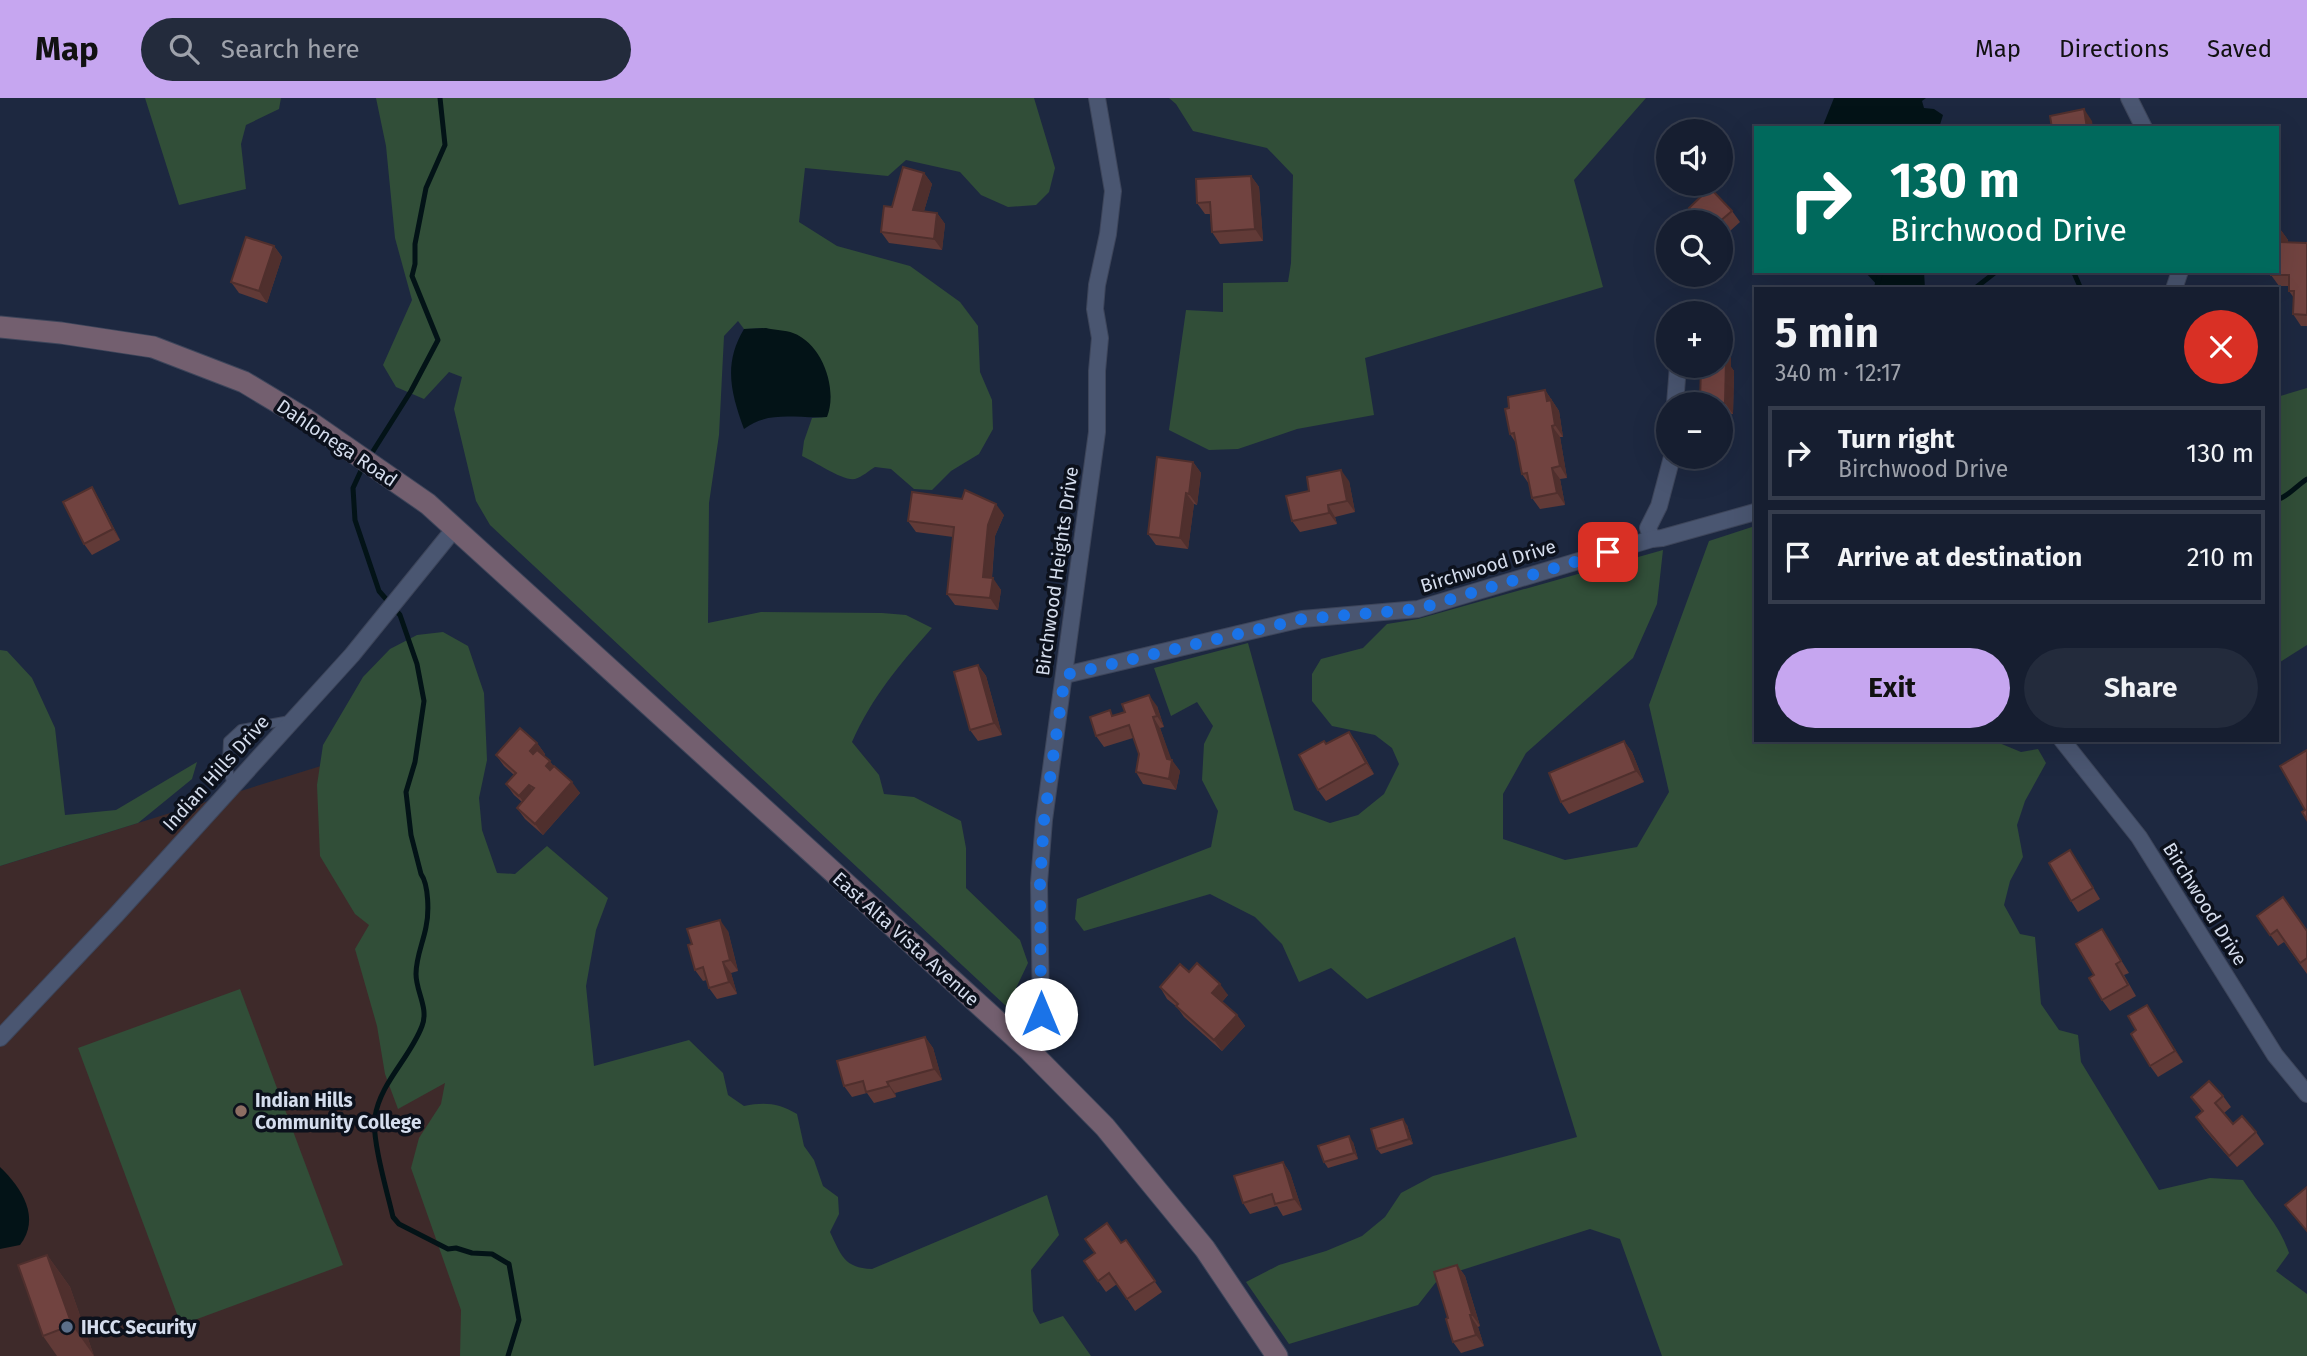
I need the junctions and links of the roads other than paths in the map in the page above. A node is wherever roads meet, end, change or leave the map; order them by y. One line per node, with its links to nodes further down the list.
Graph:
1 (1097, 98): 10 (street, Birchwood Heights Drive)
2 (2129, 98): 3 (street)
3 (2143, 126)
4 (0, 327): 7 (main road, Dahlonega Road)
5 (1669, 469): 8 (street)
6 (1754, 512): 8 (street, Birchwood Drive)
7 (455, 528): 9 (main road, Dahlonega Road); 11 (street, Indian Hills Drive)
8 (1652, 539): 10 (street, Birchwood Drive)
9 (615, 675): 15 (main road, East Alta Vista Avenue)
10 (1065, 675): 15 (street, Birchwood Heights Drive)
11 (293, 720): 13 (street, Indian Hills Drive); 13 (lane)
12 (2064, 742): 16 (street, Birchwood Drive)
13 (232, 786): 14 (street, Indian Hills Drive)
14 (0, 1038)
15 (1029, 1050): 17 (main road, East Alta Vista Avenue)
16 (2307, 1094)
17 (1277, 1356)

